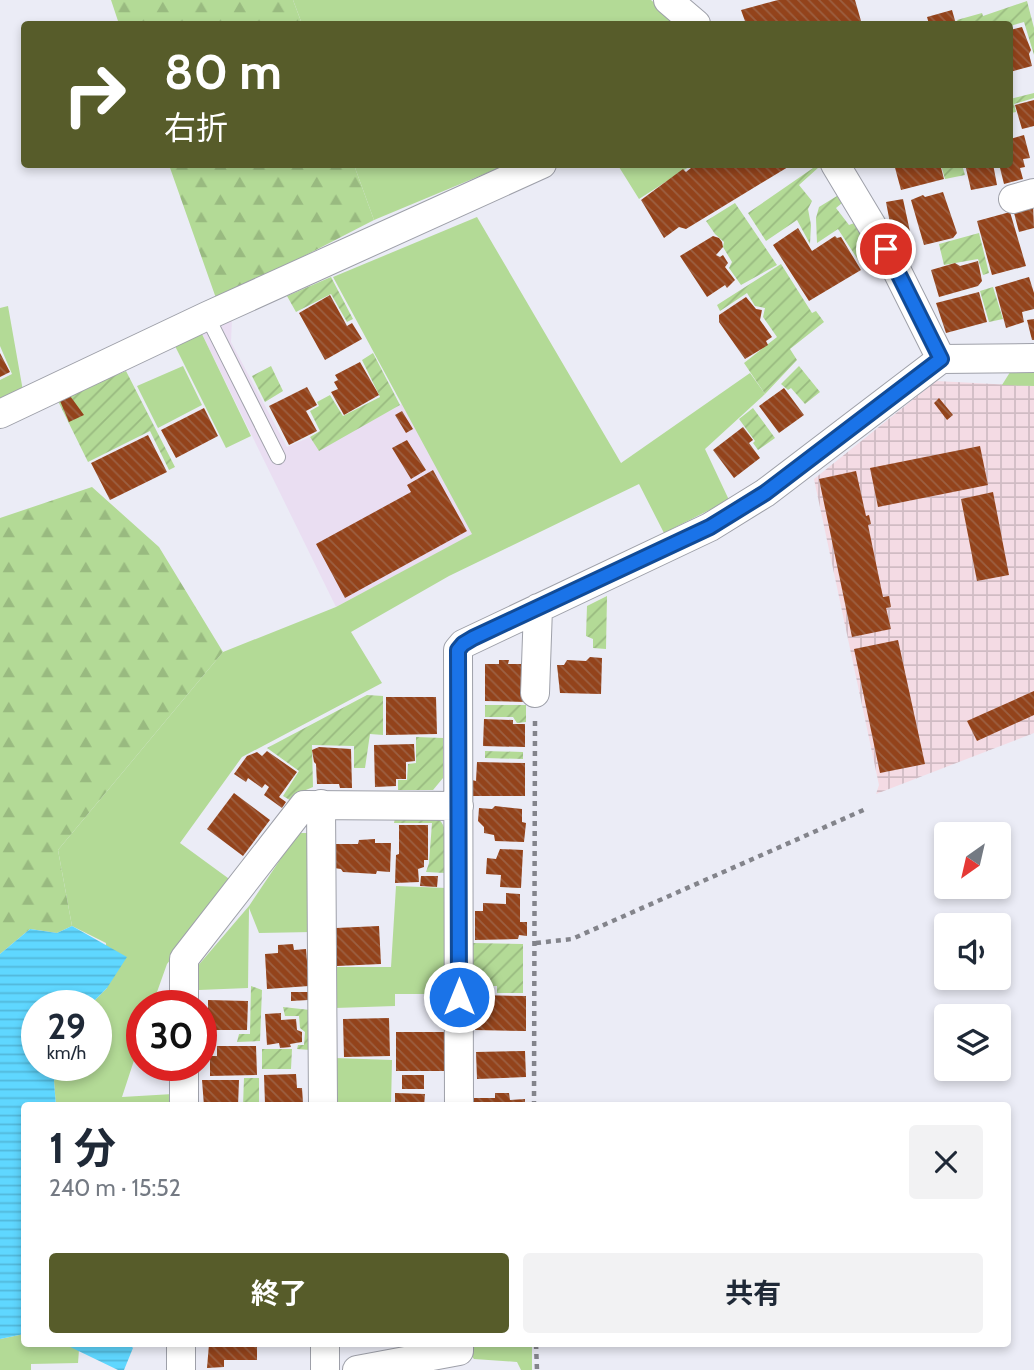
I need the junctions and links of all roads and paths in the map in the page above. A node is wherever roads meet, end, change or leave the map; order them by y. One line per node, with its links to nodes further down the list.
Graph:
1 (668, 0): 2 (street)
2 (692, 21)
3 (533, 168): 5 (street)
4 (837, 168): 7 (street)
5 (207, 316): 8 (street); 9 (lane)
6 (1034, 358): 7 (street)
7 (941, 359): 10 (street)
8 (0, 414)
9 (278, 457)
10 (538, 608): 11 (street); 13 (street)
11 (535, 693): 15 (path)
12 (321, 804): 13 (street); 16 (street); 19 (street)
13 (459, 806): 20 (street)
14 (868, 808): 15 (path)
15 (536, 943): 21 (path)
16 (184, 990)
17 (184, 1081): 18 (street)
18 (184, 1102)
19 (323, 1102)
20 (459, 1102)
21 (534, 1102)
22 (181, 1347): 27 (street)
23 (325, 1347): 28 (street)
24 (459, 1347): 26 (street)
25 (536, 1347): 30 (path)
26 (396, 1367): 29 (street)
27 (181, 1370)
28 (325, 1370)
29 (357, 1370)
30 (537, 1370)

